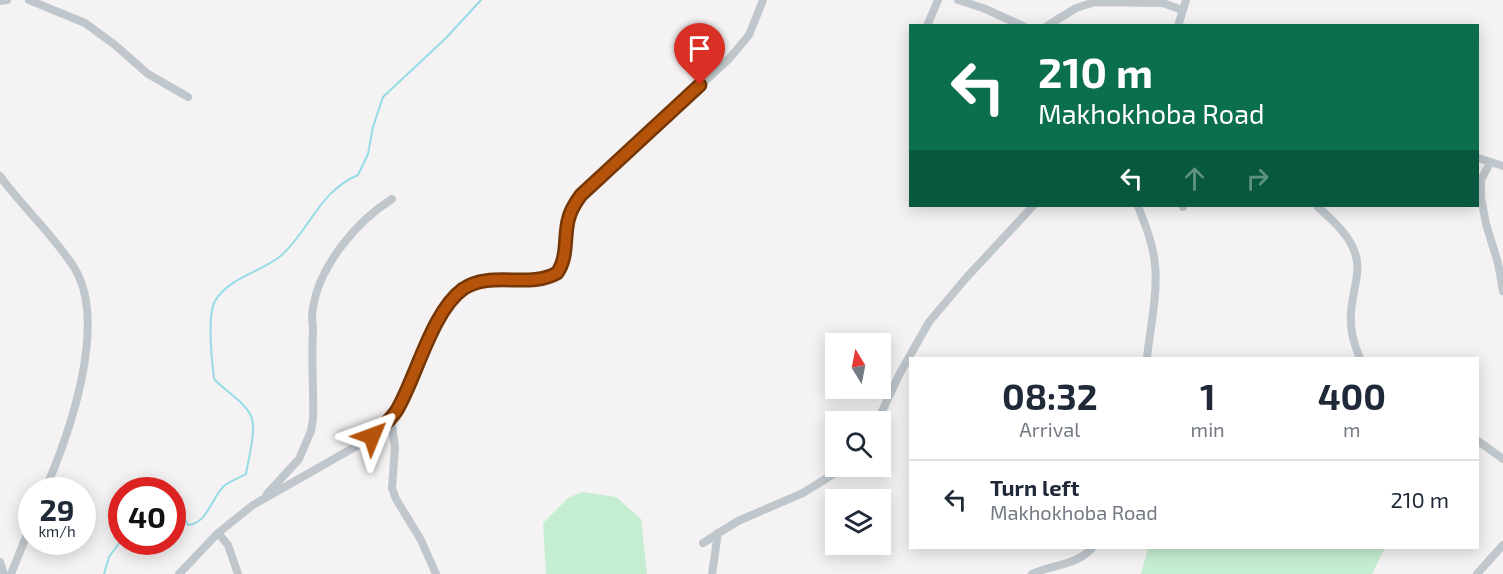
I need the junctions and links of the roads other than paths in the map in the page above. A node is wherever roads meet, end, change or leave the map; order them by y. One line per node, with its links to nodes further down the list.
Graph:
1 (7, 0): 7 (street)
2 (29, 0): 13 (street)
3 (763, 0): 28 (street)
4 (938, 0): 9 (street)
5 (958, 0): 10 (street)
6 (1186, 0): 8 (street)
7 (0, 1)
8 (1182, 10): 11 (street); 12 (street)
9 (928, 24)
10 (1019, 24)
11 (1050, 24)
12 (1178, 24)
13 (188, 97)
14 (1479, 158): 15 (street)
15 (1490, 163): 16 (street); 22 (street)
16 (1503, 166)
17 (0, 176): 31 (street)
18 (392, 199): 33 (street)
19 (1032, 207): 24 (street)
20 (1138, 207): 25 (street)
21 (1318, 207): 26 (street)
22 (1503, 291)
23 (909, 357): 27 (street)
24 (909, 357)
25 (1147, 357)
26 (1360, 357)
27 (882, 411)
28 (391, 418): 33 (street); 45 (street)
29 (1479, 442): 30 (street)
30 (1503, 459)
31 (50, 477)
32 (832, 477): 35 (street)
33 (266, 497): 34 (street)
34 (218, 533): 43 (street); 44 (street)
35 (718, 533): 36 (street); 46 (street)
36 (703, 543)
37 (1503, 545): 48 (street)
38 (1091, 549): 47 (street)
39 (19, 555): 42 (street)
40 (0, 562): 41 (street)
41 (4, 574)
42 (11, 574)
43 (179, 574)
44 (238, 574)
45 (436, 574)
46 (712, 574)
47 (1032, 574)
48 (1478, 574)

